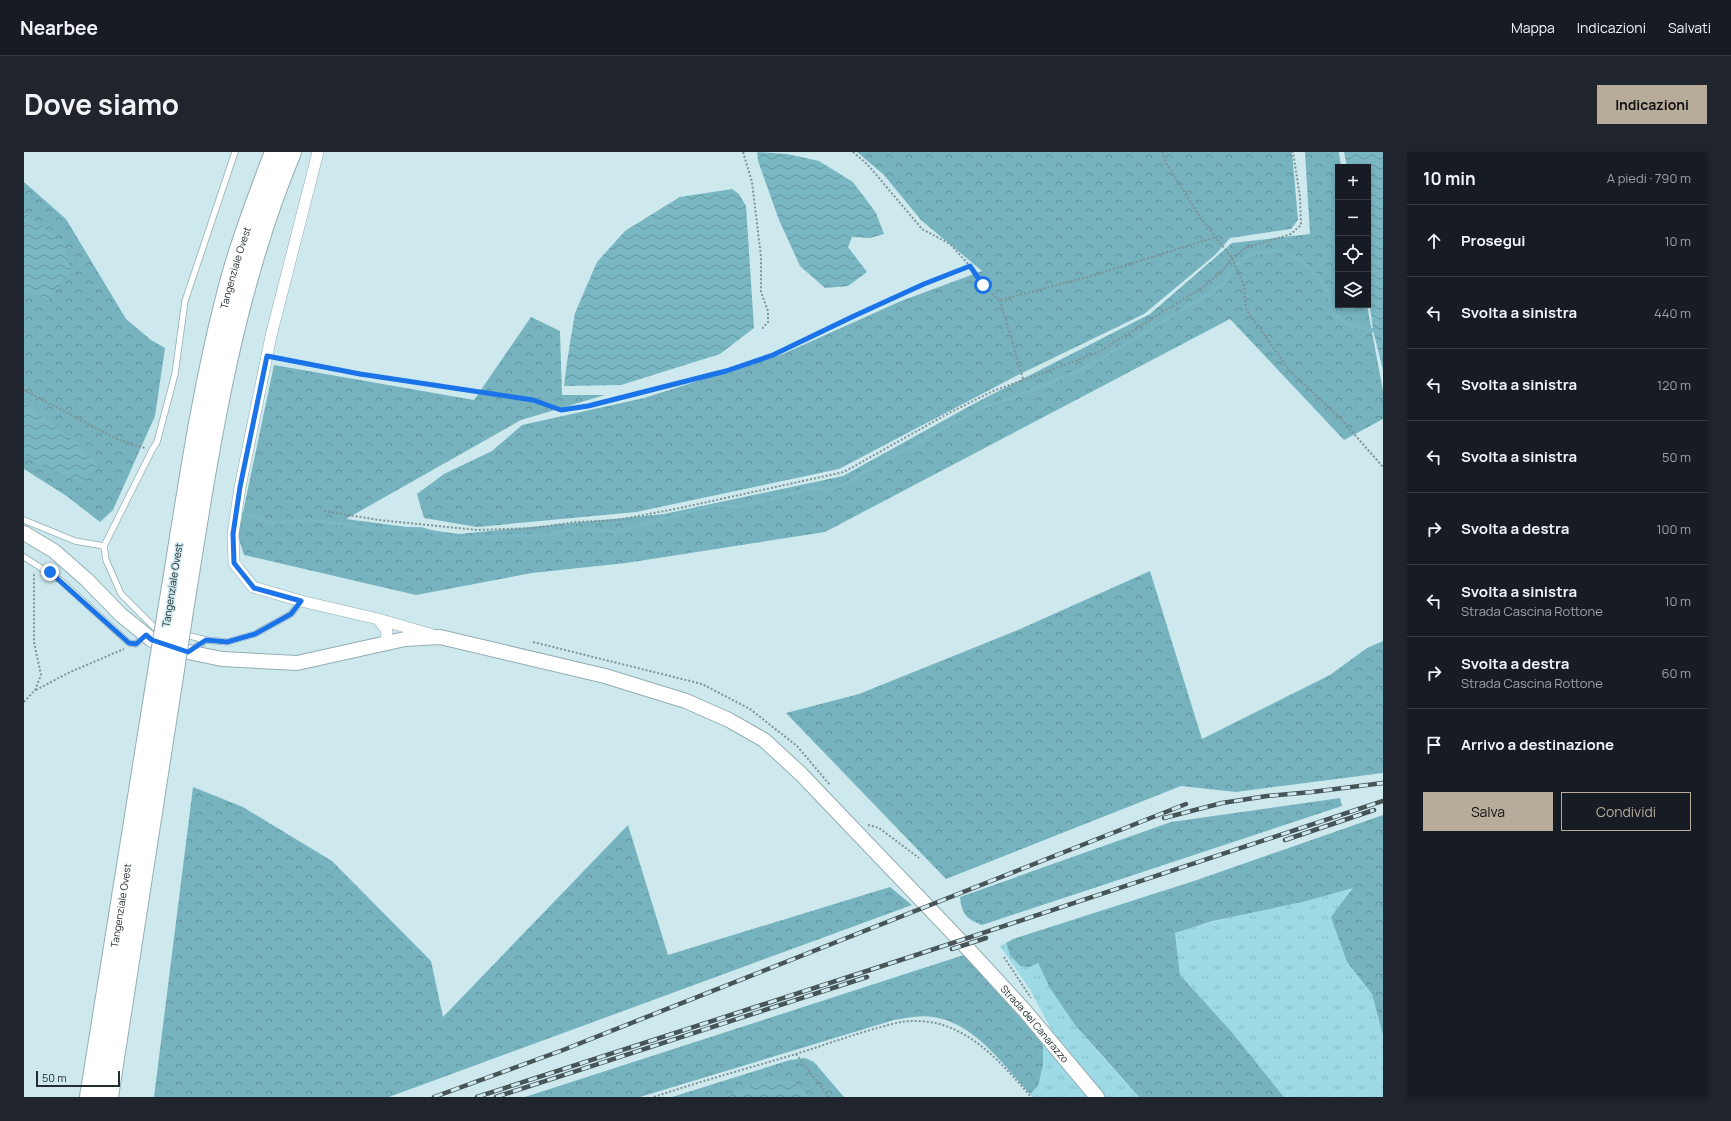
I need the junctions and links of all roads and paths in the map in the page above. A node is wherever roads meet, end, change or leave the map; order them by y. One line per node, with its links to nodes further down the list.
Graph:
1 (235, 152): 17 (lane)
2 (275, 152): 26 (highway, Tangenziale Ovest)
3 (290, 152): 26 (highway, Tangenziale Ovest)
4 (318, 152): 14 (street)
5 (743, 152): 13 (path)
6 (853, 152): 11 (path)
7 (1162, 152): 9 (path)
8 (1293, 152): 10 (path)
9 (1216, 238): 10 (path); 12 (path)
10 (1232, 258): 15 (path); 18 (path)
11 (970, 266): 12 (path); 14 (path)
12 (1000, 300): 15 (path)
13 (761, 330)
14 (267, 356): 25 (street)
15 (1024, 379): 19 (path)
16 (24, 390): 17 (path)
17 (152, 450): 22 (lane)
18 (1383, 467)
19 (324, 511)
20 (24, 520): 22 (lane)
21 (24, 533): 28 (street, Strada del Canarazzo)
22 (104, 546): 30 (lane)
23 (24, 556): 24 (lane)
24 (34, 563): 31 (lane); 35 (path)
25 (301, 601): 27 (street); 30 (lane)
26 (176, 608): 34 (highway, Tangenziale Ovest, bridge)
27 (378, 619): 29 (street); 32 (street)
28 (146, 635): 31 (lane); 33 (street, Strada del Canarazzo)
29 (440, 637): 32 (street, Strada del Canarazzo); 37 (street, Strada del Canarazzo)
30 (206, 640): 33 (lane)
31 (129, 643): 35 (path)
32 (386, 643): 33 (street, Strada del Canarazzo)
33 (188, 652)
34 (166, 674): 40 (highway, Tangenziale Ovest); 41 (highway, Tangenziale Ovest)
35 (35, 690): 36 (path)
36 (24, 702)
37 (844, 818): 38 (path); 45 (street, Strada del Canarazzo)
38 (919, 858)
39 (796, 1054): 42 (path); 43 (path); 44 (path)
40 (90, 1097)
41 (108, 1097)
42 (654, 1097)
43 (829, 1097)
44 (1031, 1097)
45 (1098, 1097)

